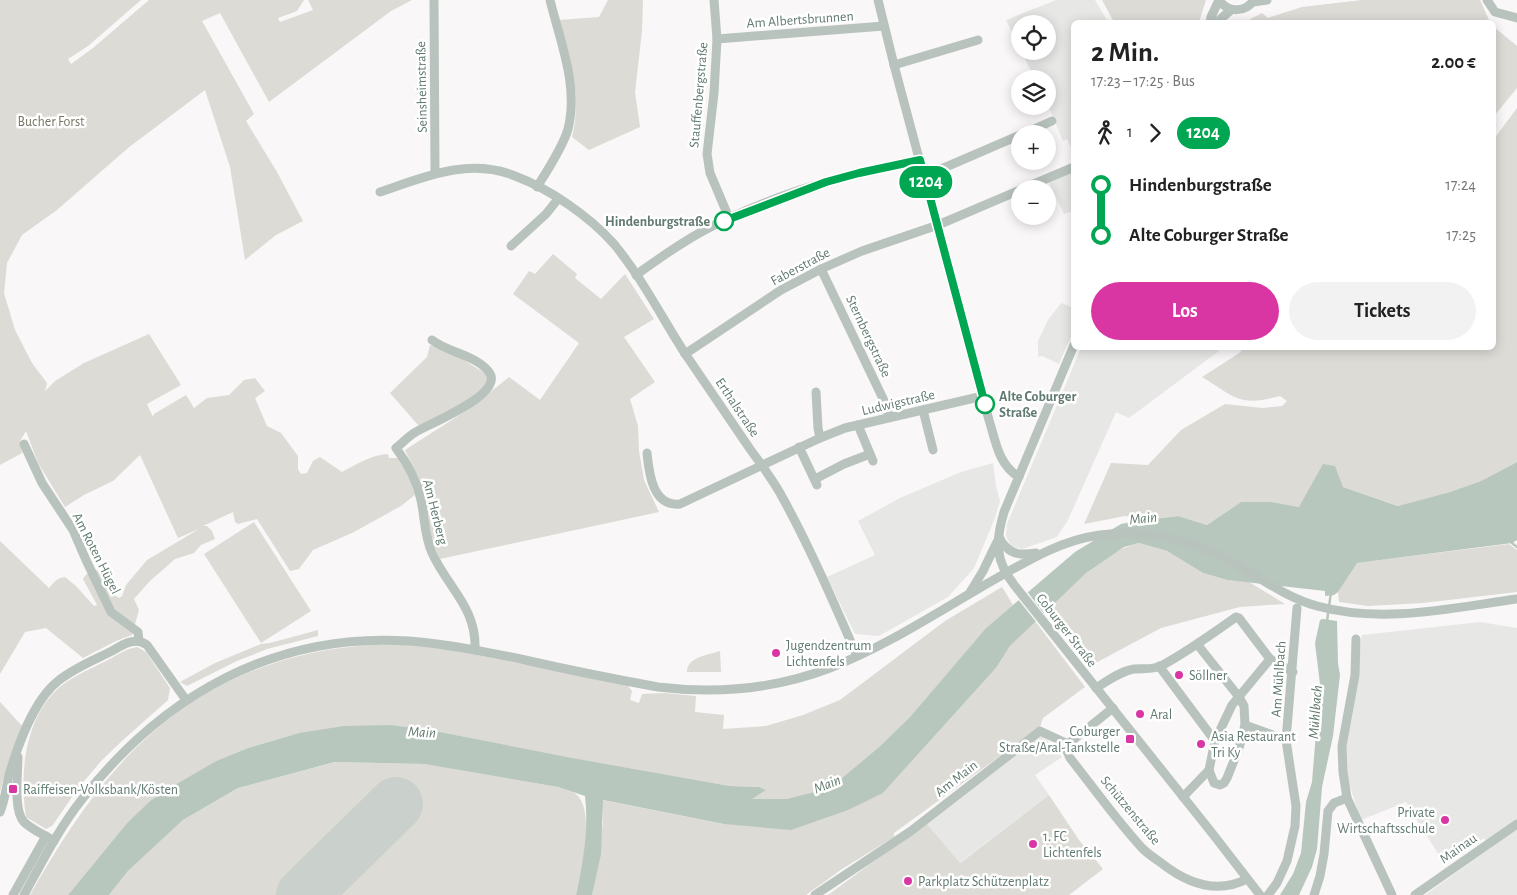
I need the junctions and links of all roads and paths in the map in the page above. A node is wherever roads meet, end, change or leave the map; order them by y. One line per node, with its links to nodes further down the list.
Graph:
1 (550, 0): 25 (street)
2 (714, 0): 14 (street, Stauffenbergstraße)
3 (878, 0): 13 (street)
4 (1219, 0): 9 (street); 11 (street)
5 (1267, 0): 8 (street)
6 (1487, 0): 10 (street)
7 (434, 1): 22 (street, Seinsheimstraße)
8 (1253, 1): 9 (street)
9 (1231, 10): 12 (street)
10 (1517, 18)
11 (1210, 20)
12 (1219, 20)
13 (884, 26): 14 (street, Am Albertsbrunnen); 16 (street)
14 (717, 39): 29 (street, Stauffenbergstraße)
15 (978, 40): 16 (street)
16 (894, 65): 20 (street)
17 (1052, 121): 18 (street)
18 (1042, 125)
19 (1011, 138): 23 (street)
20 (920, 160): 23 (street); 29 (street)
21 (1071, 168): 24 (street, Faberstraße)
22 (435, 172): 25 (street, Erthalstraße); 26 (street, Erthalstraße)
23 (924, 176): 30 (street)
24 (1043, 180)
25 (537, 187): 28 (street, Erthalstraße)
26 (380, 192)
27 (1011, 193): 30 (street, Faberstraße)
28 (558, 199): 31 (street); 33 (street, Erthalstraße)
29 (729, 218): 33 (street)
30 (938, 224): 32 (street, Faberstraße); 38 (street)
31 (511, 246)
32 (821, 269): 36 (street, Faberstraße); 40 (street, Sternbergstraße)
33 (636, 275): 36 (street, Erthalstraße)
34 (432, 340): 58 (street, Am Herberg)
35 (1072, 350): 48 (street, Coburger Straße)
36 (685, 354): 47 (street, Erthalstraße)
37 (816, 392): 42 (street)
38 (983, 396): 39 (street, Ludwigstraße); 48 (street)
39 (923, 410): 40 (street, Ludwigstraße); 45 (street)
40 (889, 417): 41 (street, Ludwigstraße)
41 (858, 425): 42 (street, Ludwigstraße); 44 (street)
42 (820, 438): 44 (street, Ludwigstraße)
43 (24, 444): 56 (street, Am Roten Hügel)
44 (800, 447): 47 (street, Ludwigstraße)
45 (933, 450)
46 (647, 453): 47 (street, Ludwigstraße)
47 (761, 465): 59 (street, Erthalstraße)
48 (1019, 477): 49 (street, Coburger Straße)
49 (999, 537): 50 (street); 51 (street, Coburger Straße); 52 (street)
50 (1044, 552): 51 (street); 53 (street)
51 (1005, 574): 52 (street); 63 (street, Coburger Straße)
52 (968, 595): 59 (street)
53 (1517, 599)
54 (1297, 608): 62 (street, Am Mühlbach)
55 (1356, 639): 74 (street)
56 (139, 641): 65 (street, Am Roten Hügel); 71 (street)
57 (1198, 644): 60 (street); 61 (street); 64 (street)
58 (475, 650): 59 (street); 65 (street)
59 (857, 656)
60 (1270, 659): 62 (street); 64 (street)
61 (1159, 666): 63 (street); 69 (street)
62 (1293, 672): 68 (street, Am Mühlbach)
63 (1096, 688): 66 (street, Coburger Straße)
64 (1239, 697): 67 (street); 69 (street)
65 (186, 700): 78 (street)
66 (1113, 708): 70 (street); 73 (street, Coburger Straße)
67 (1245, 725): 68 (street); 72 (street)
68 (1286, 740): 84 (street, Am Mühlbach)
69 (1216, 741): 72 (street)
70 (1068, 744): 79 (street, Schützenstraße); 82 (street, Am Main)
71 (19, 748): 75 (street); 77 (street)
72 (1209, 770): 73 (street)
73 (1183, 797): 79 (street, Coburger Straße)
74 (1347, 798): 85 (street); 86 (street)
75 (0, 812)
76 (1517, 824): 87 (street, Mainau)
77 (46, 836): 78 (street); 80 (street)
78 (54, 841): 81 (street)
79 (1247, 879): 83 (street, Coburger Straße)
80 (13, 895)
81 (24, 895)
82 (814, 895)
83 (1260, 895)
84 (1268, 895)
85 (1314, 895)
86 (1392, 895)
87 (1415, 895)

